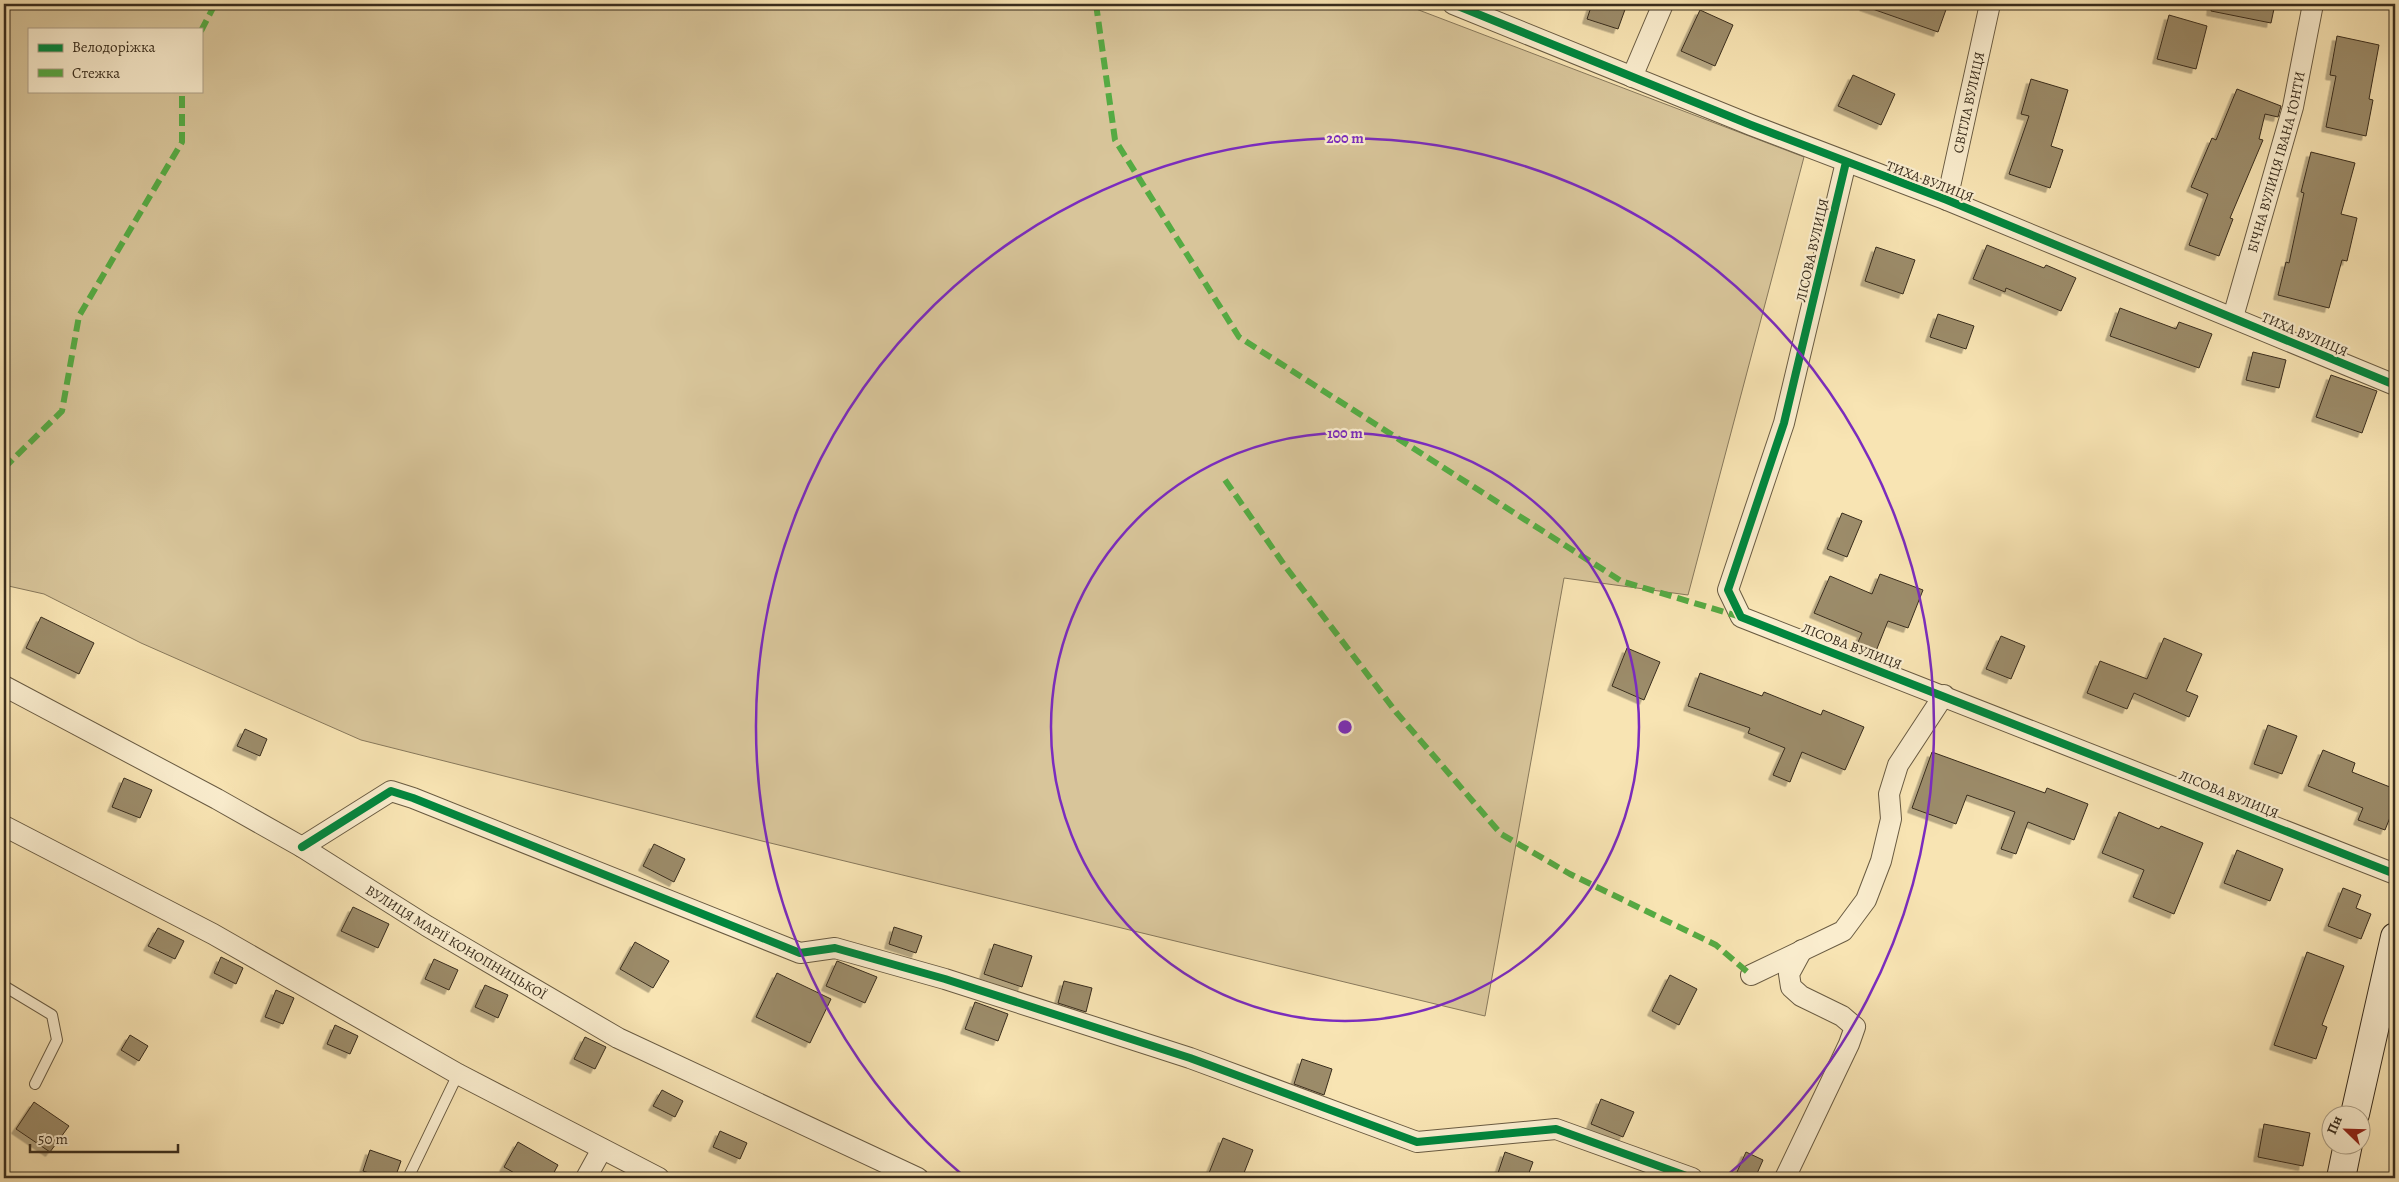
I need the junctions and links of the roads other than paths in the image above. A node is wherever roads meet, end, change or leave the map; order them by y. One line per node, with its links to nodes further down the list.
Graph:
1 (1453, 4): 5 (street, ТИХА ВУЛИЦЯ)
2 (1663, 4): 5 (street)
3 (1990, 4): 7 (street, СВІТЛА ВУЛИЦЯ)
4 (2313, 4): 8 (street, БІЧНА ВУЛИЦЯ ІВАНА ҐОНТИ)
5 (1632, 77): 6 (street, ТИХА ВУЛИЦЯ)
6 (1846, 162): 7 (street, ТИХА ВУЛИЦЯ); 11 (street, ЛІСОВА ВУЛИЦЯ)
7 (1947, 200): 8 (street, ТИХА ВУЛИЦЯ)
8 (2234, 317): 9 (street, ТИХА ВУЛИЦЯ)
9 (2395, 385)
10 (4, 686): 13 (street, ВУЛИЦЯ МАРІЇ КОНОПНИЦЬКОЇ)
11 (1944, 695): 14 (street, ЛІСОВА ВУЛИЦЯ); 16 (street)
12 (4, 826): 19 (street)
13 (302, 847): 27 (street, ВУЛИЦЯ МАРІЇ КОНОПНИЦЬКОЇ); 28 (street)
14 (2395, 874)
15 (2395, 937): 21 (street)
16 (1802, 950): 17 (street); 29 (street)
17 (1751, 975)
18 (4, 986): 20 (lane)
19 (458, 1074): 22 (street); 24 (lane)
20 (36, 1084)
21 (2357, 1104)
22 (602, 1149): 25 (street); 26 (street)
23 (2346, 1154): 30 (street)
24 (408, 1178)
25 (586, 1178)
26 (659, 1178)
27 (918, 1178)
28 (1692, 1178)
29 (1785, 1178)
30 (2341, 1178)

